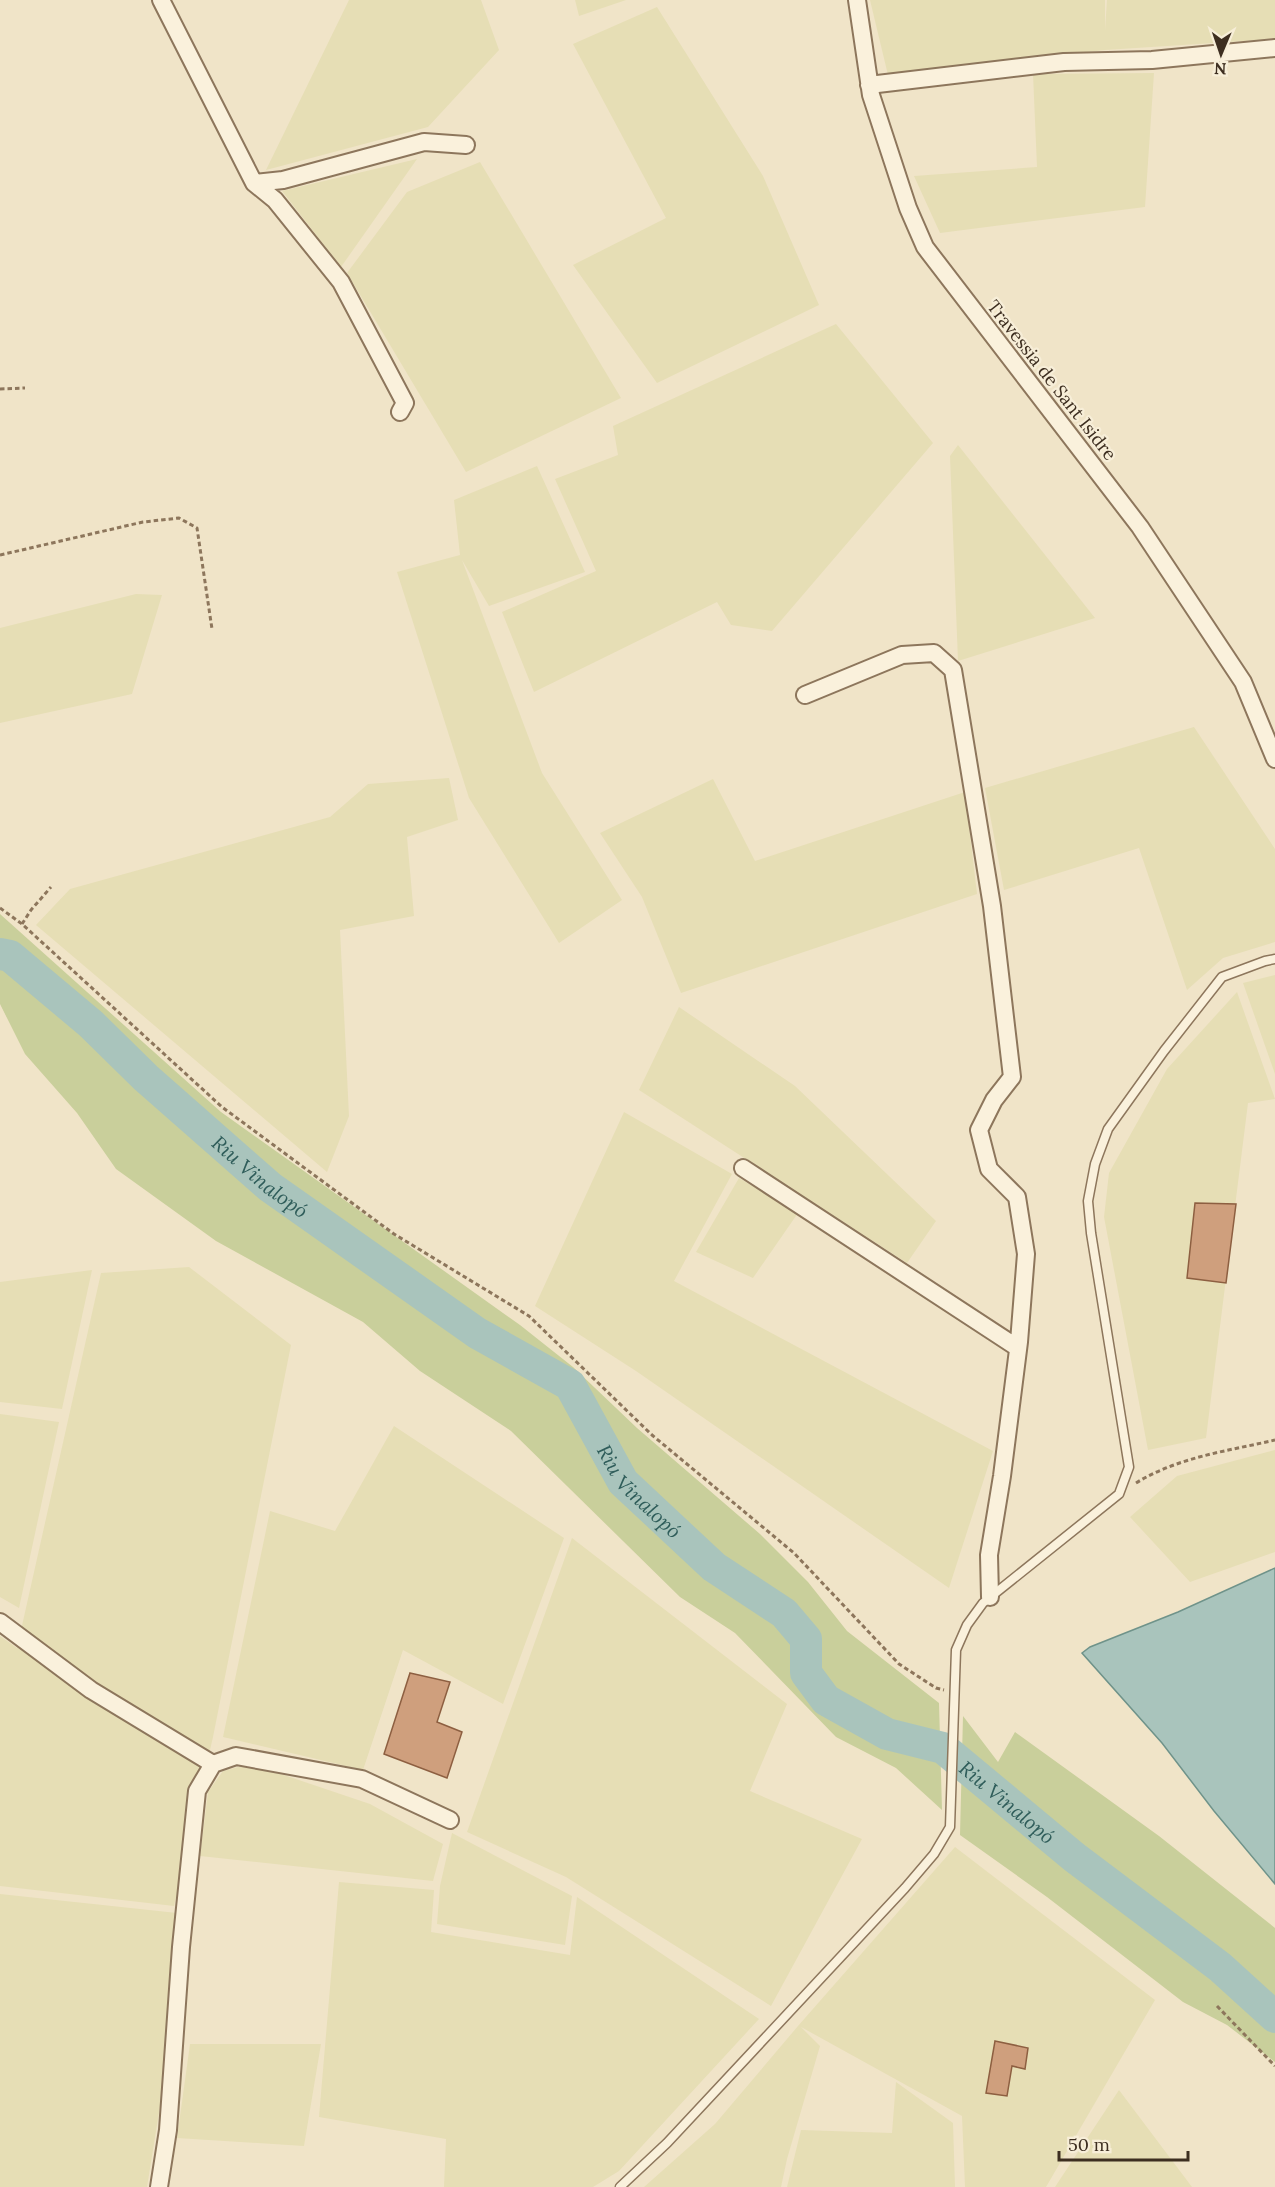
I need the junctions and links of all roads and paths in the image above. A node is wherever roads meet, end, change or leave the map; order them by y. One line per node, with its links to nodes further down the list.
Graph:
1 (161, 0): 6 (street)
2 (856, 0): 4 (street, Travessia de Sant Isidre)
3 (1275, 48): 4 (street)
4 (869, 85): 13 (street, Travessia de Sant Isidre)
5 (466, 145): 6 (street)
6 (255, 183): 9 (street)
7 (25, 388): 8 (path)
8 (0, 389)
9 (400, 412)
10 (0, 555): 11 (path)
11 (212, 629)
12 (805, 695): 19 (street)
13 (1275, 759)
14 (51, 887): 16 (path)
15 (0, 908): 16 (path)
16 (22, 924): 24 (path)
17 (1275, 959): 21 (lane)
18 (743, 1168): 19 (street)
19 (1018, 1348): 22 (street)
20 (1275, 1440): 21 (path)
21 (1119, 1494): 22 (lane)
22 (990, 1597): 24 (lane)
23 (0, 1622): 25 (street)
24 (953, 1692): 30 (lane)
25 (213, 1764): 26 (street); 29 (street)
26 (450, 1820)
27 (1218, 2006): 28 (path)
28 (1275, 2066)
29 (159, 2187)
30 (620, 2187)

